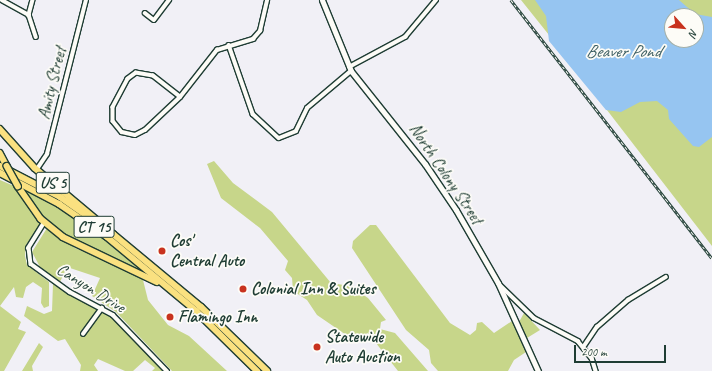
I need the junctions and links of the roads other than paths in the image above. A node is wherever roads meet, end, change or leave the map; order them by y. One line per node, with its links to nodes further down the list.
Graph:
1 (2, 0): 9 (street)
2 (33, 0): 9 (street)
3 (86, 0): 17 (street, Amity Street)
4 (169, 0): 8 (street)
5 (267, 0): 11 (street)
6 (322, 0): 12 (main road, North Colony Street)
7 (436, 0): 12 (street)
8 (145, 13)
9 (29, 15): 10 (street)
10 (36, 37)
11 (229, 44): 12 (street); 13 (street)
12 (350, 69): 22 (main road, North Colony Street)
13 (180, 97): 13 (street)
14 (0, 129): 17 (main road, US 5)
15 (0, 153): 19 (main road, US 5, bridge)
16 (0, 166): 20 (highway, CT 15)
17 (37, 169): 20 (main road, US 5)
18 (0, 173): 23 (highway, CT 15)
19 (44, 222): 23 (main road, US 5); 24 (street, Canyon Drive)
20 (110, 231): 29 (highway, US 5)
21 (666, 277): 26 (street)
22 (498, 284): 26 (street); 30 (main road, North Colony Street)
23 (178, 295): 28 (highway, US 5)
24 (102, 308): 25 (street); 27 (street, Canyon Drive)
25 (83, 334)
26 (584, 346): 31 (street)
27 (167, 371)
28 (257, 371)
29 (267, 371)
30 (538, 371)
31 (596, 371)

